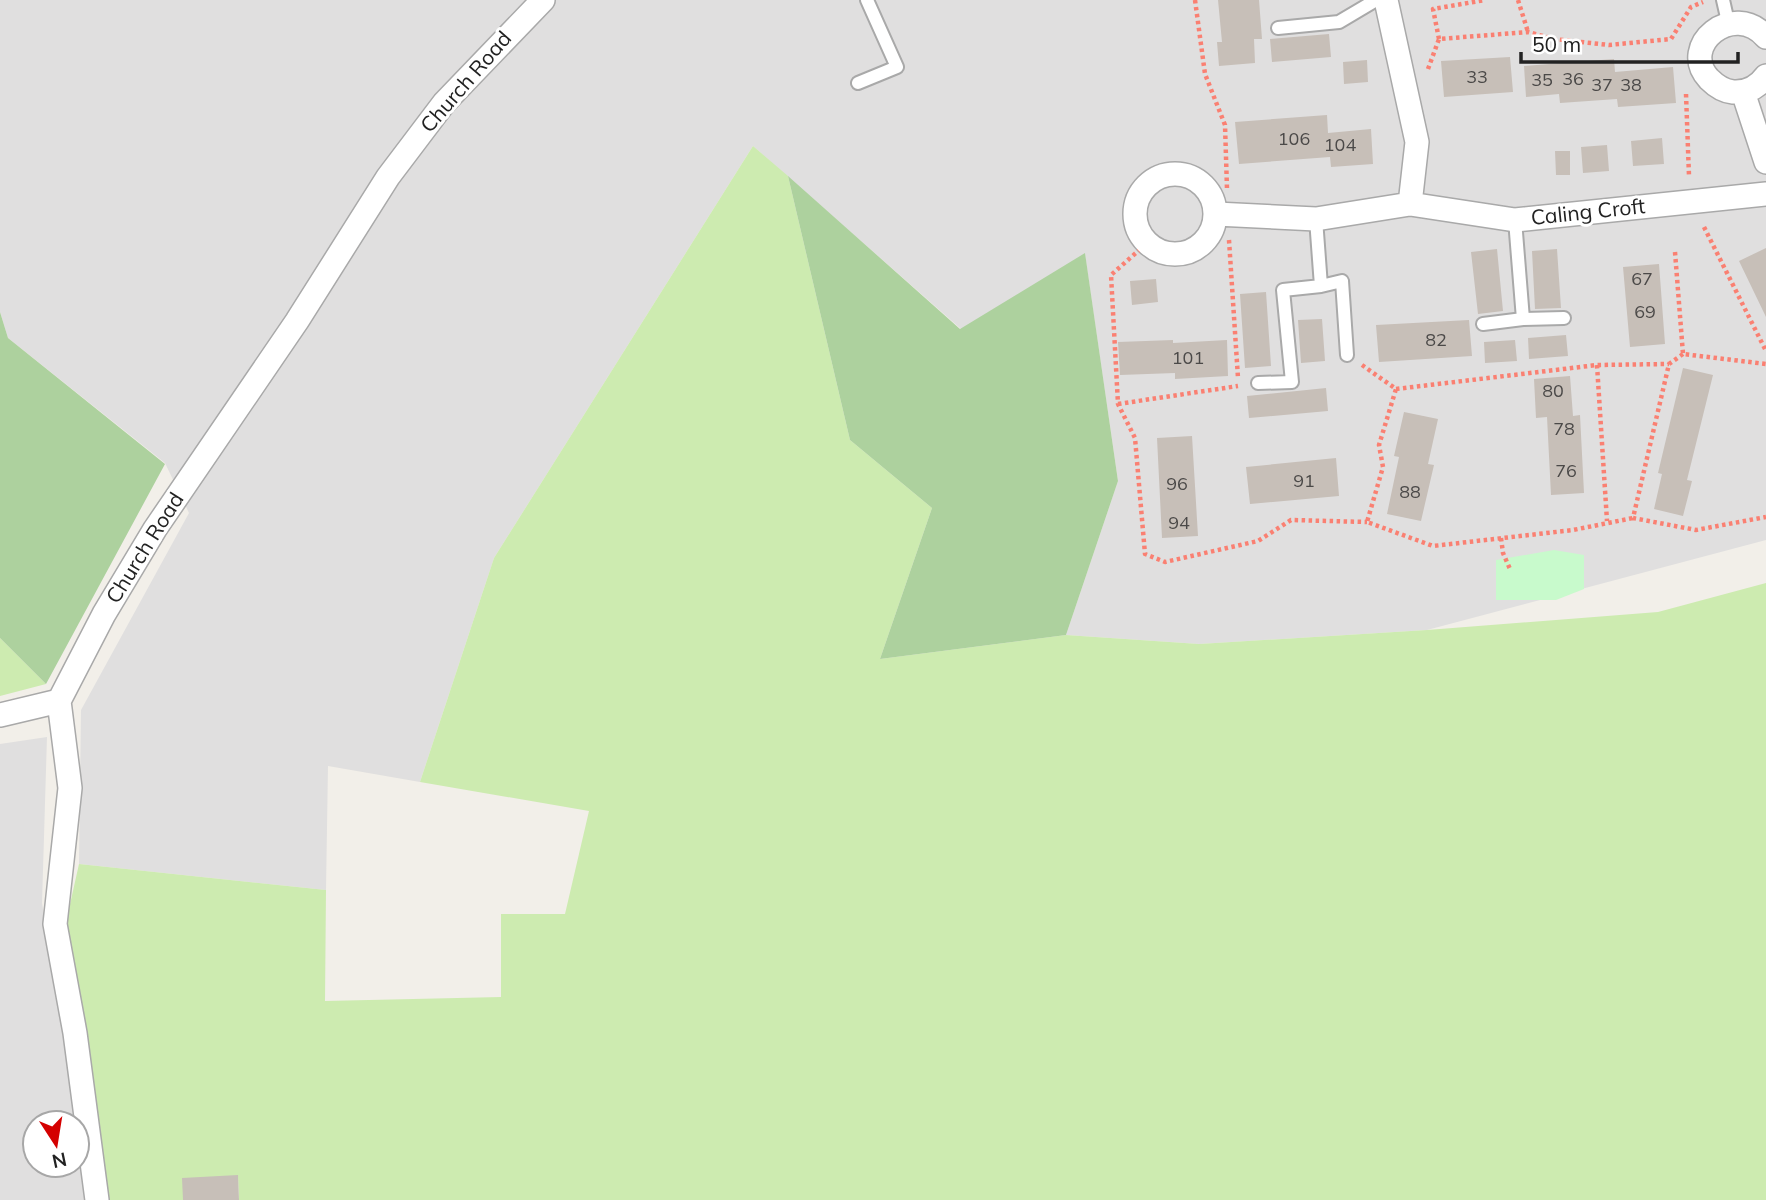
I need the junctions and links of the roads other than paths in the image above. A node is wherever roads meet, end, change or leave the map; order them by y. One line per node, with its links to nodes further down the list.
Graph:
1 (542, 0): 23 (street, Church Road)
2 (867, 0): 9 (lane)
3 (1376, 0): 6 (lane)
4 (1386, 0): 13 (street)
5 (1726, 11): 7 (street); 10 (street)
6 (1278, 28)
7 (1766, 37)
8 (1766, 76): 10 (street)
9 (858, 83)
10 (1743, 92): 11 (street)
11 (1766, 162)
12 (1766, 194): 16 (street, Caling Croft)
13 (1410, 204): 15 (street, Caling Croft); 16 (street, Caling Croft)
14 (1216, 214): 14 (street); 15 (street, Caling Croft)
15 (1316, 219): 17 (lane)
16 (1515, 220): 19 (lane)
17 (1321, 286): 21 (lane); 22 (lane)
18 (1564, 318): 19 (lane)
19 (1523, 319): 20 (lane)
20 (1483, 324)
21 (1347, 355)
22 (1258, 383)
23 (59, 701): 24 (street); 25 (street)
24 (0, 715)
25 (97, 1200)

